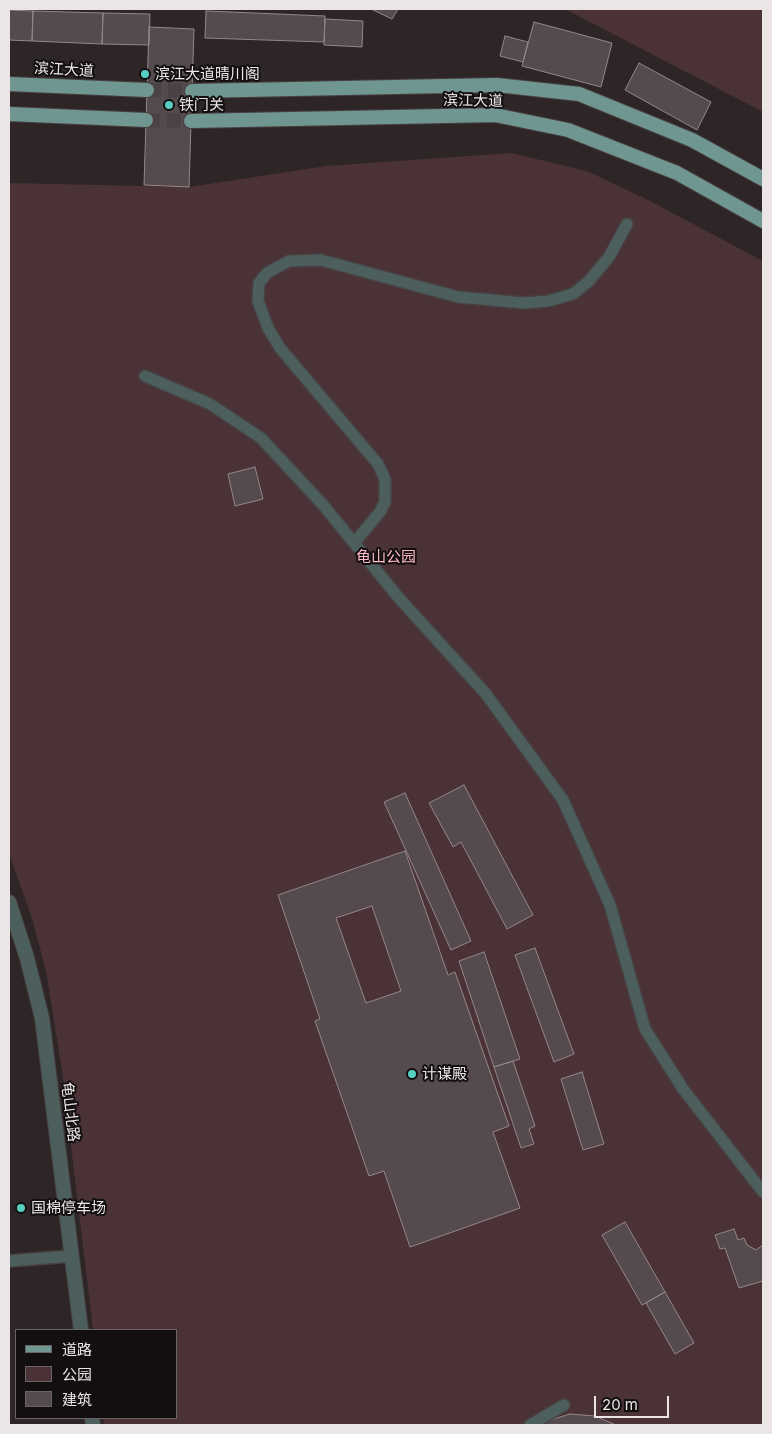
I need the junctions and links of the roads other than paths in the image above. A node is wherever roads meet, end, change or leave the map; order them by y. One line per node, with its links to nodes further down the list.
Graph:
1 (9, 84): 2 (main road, 滨江大道)
2 (147, 90)
3 (192, 91): 7 (main road, 滨江大道)
4 (9, 114): 5 (main road)
5 (146, 120)
6 (191, 121): 8 (main road, 滨江大道)
7 (763, 179)
8 (763, 221)
9 (627, 224): 11 (lane)
10 (145, 376): 11 (lane)
11 (354, 543): 13 (lane)
12 (9, 902): 14 (street, 龟山北路)
13 (763, 1192)
14 (71, 1256): 15 (lane); 16 (street, 龟山北路)
15 (9, 1261)
16 (80, 1329)
17 (564, 1405): 18 (lane)
18 (530, 1425)

